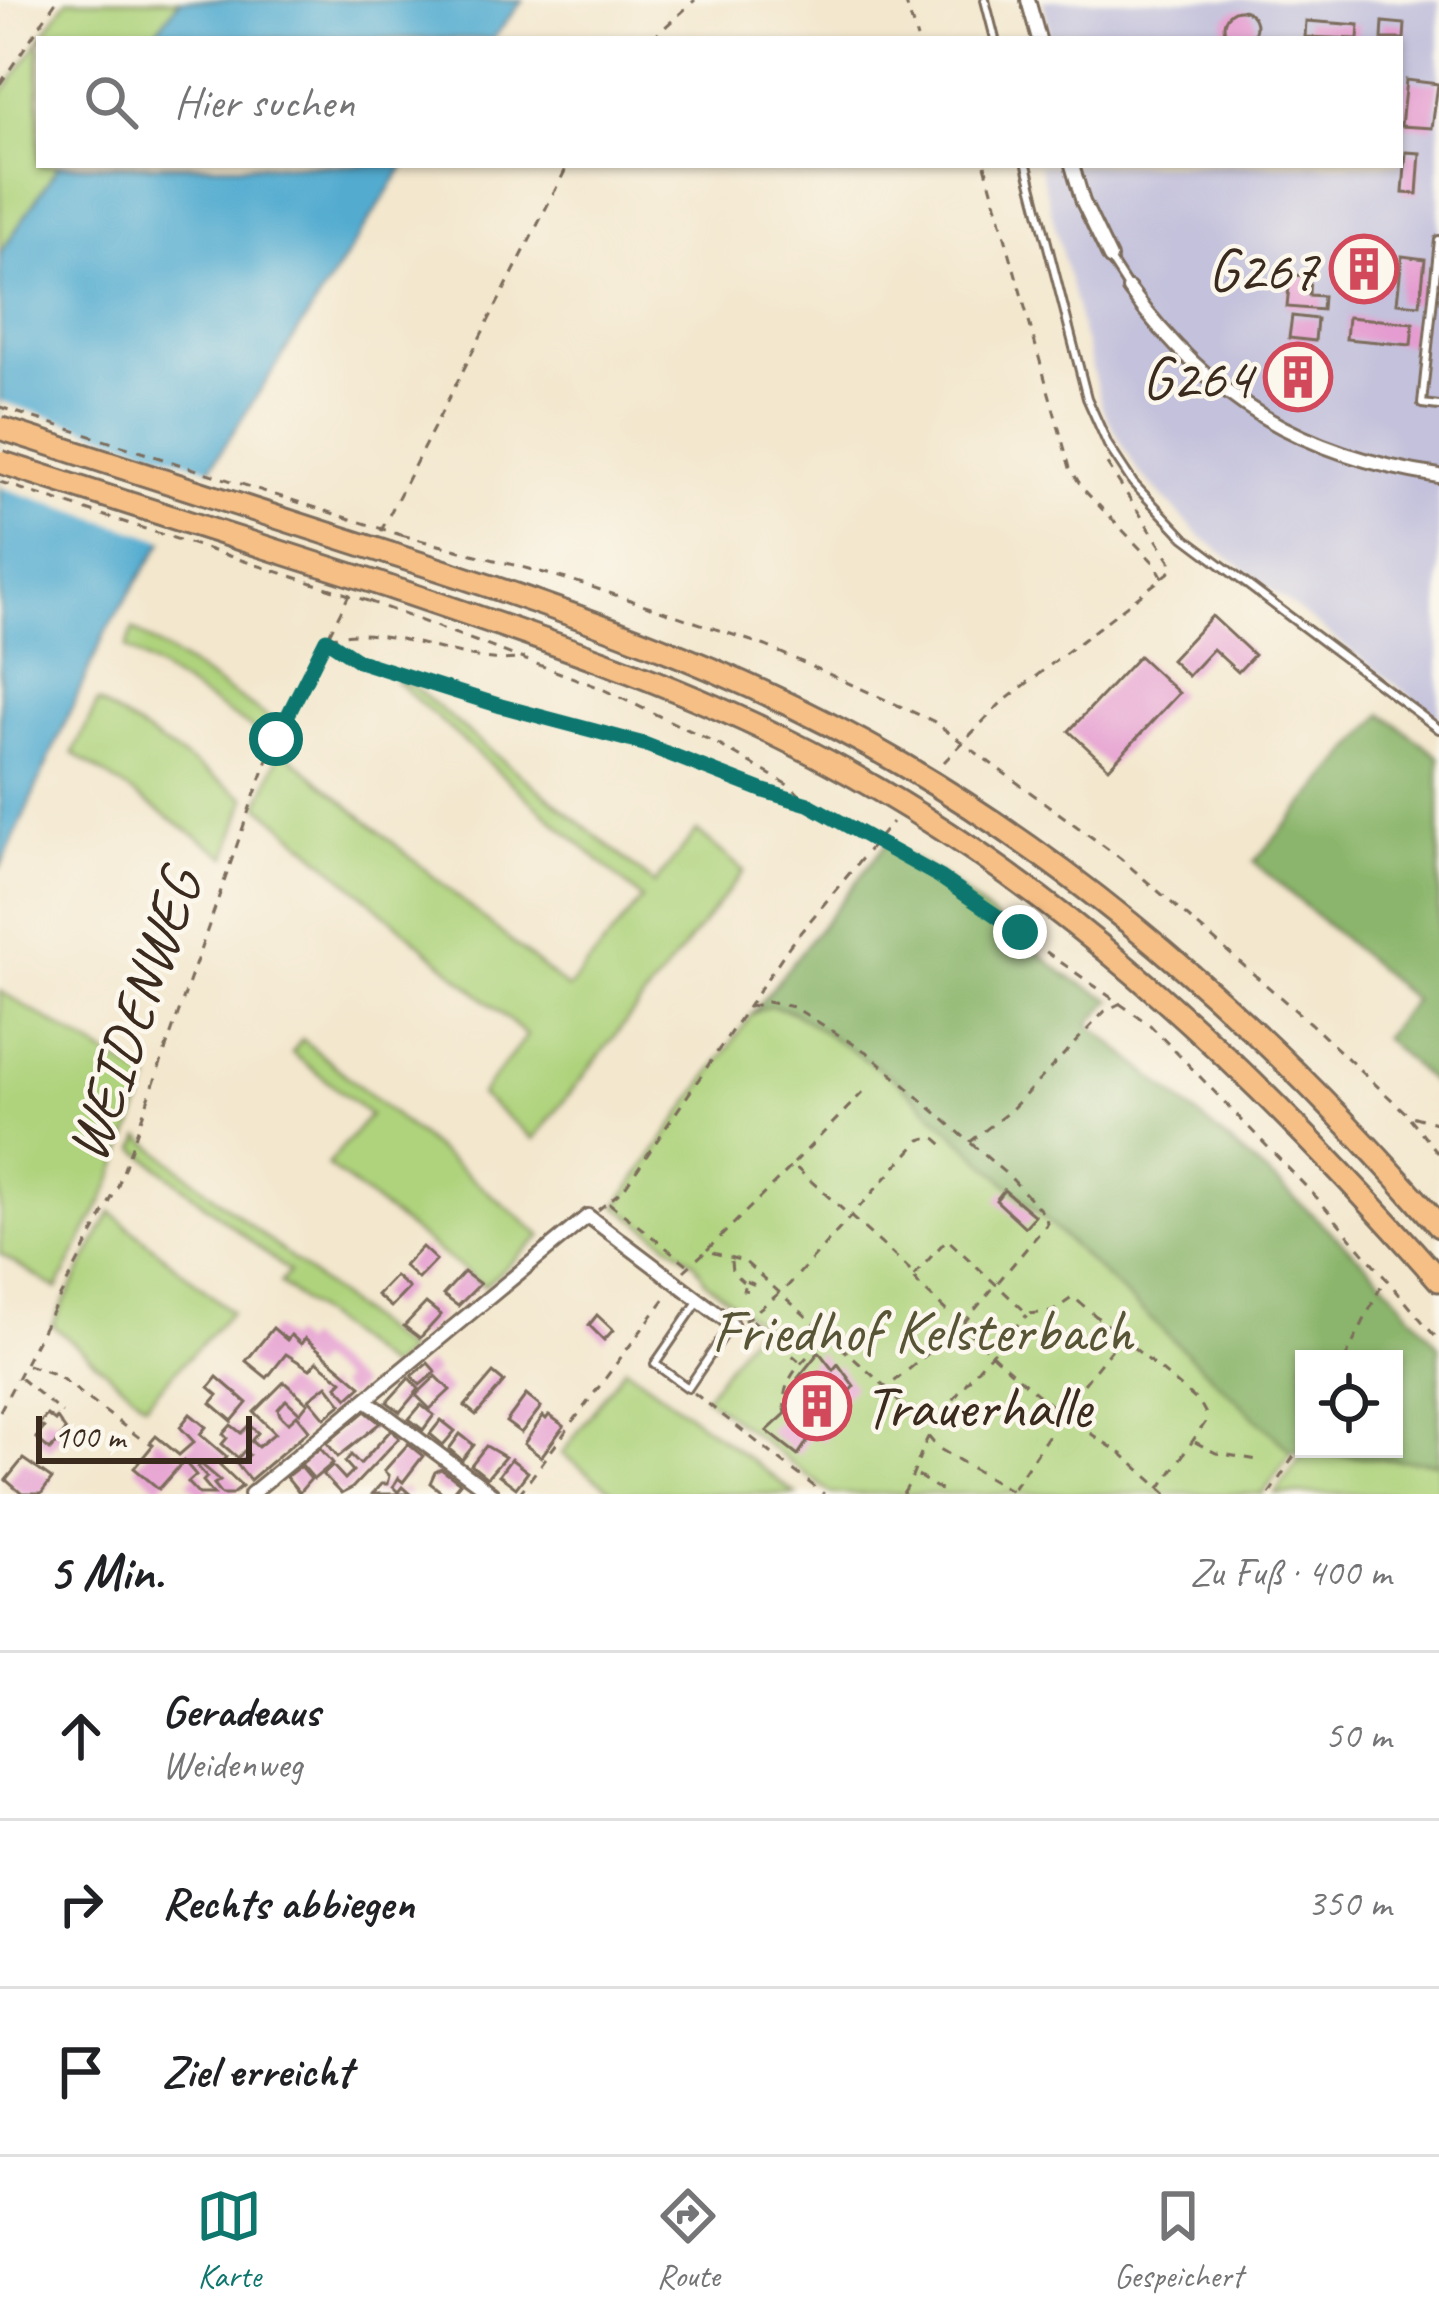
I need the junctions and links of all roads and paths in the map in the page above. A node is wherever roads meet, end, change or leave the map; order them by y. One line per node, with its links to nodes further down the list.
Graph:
1 (57, 0): 10 (path)
2 (695, 0): 6 (path)
3 (905, 0): 7 (path)
4 (985, 0): 8 (lane)
5 (1028, 0): 9 (street)
6 (655, 36)
7 (916, 36)
8 (994, 36)
9 (1038, 36)
10 (0, 84)
11 (567, 168): 25 (path)
12 (986, 168): 26 (path)
13 (1029, 168): 21 (lane)
14 (1073, 168): 16 (street)
15 (1439, 240): 19 (lane)
16 (1109, 258): 17 (lane)
17 (1129, 289): 23 (street)
18 (0, 406): 25 (path, bridge)
19 (1439, 406)
20 (0, 428): 25 (highway, bridge)
21 (1108, 445): 26 (path); 30 (lane)
22 (0, 461): 27 (highway, bridge)
23 (1439, 476)
24 (0, 482): 27 (path, bridge)
25 (390, 543): 31 (path); 48 (highway)
26 (1163, 578): 31 (path)
27 (367, 588): 28 (path, WEIDENWEG); 29 (path); 54 (highway)
28 (326, 639): 29 (path); 33 (path); 70 (path, WEIDENWEG)
29 (526, 658): 33 (path)
30 (1439, 729)
31 (964, 743): 32 (path); 39 (path)
32 (944, 762)
33 (808, 804): 35 (path)
34 (893, 821): 35 (path)
35 (874, 842): 36 (path); 37 (path)
36 (1123, 1003): 41 (path); 52 (path)
37 (749, 1007): 41 (path); 45 (path)
38 (865, 1090): 44 (path)
39 (1408, 1115): 40 (path); 43 (path)
40 (1439, 1124)
41 (968, 1143): 58 (path)
42 (948, 1149): 47 (path)
43 (1439, 1154)
44 (793, 1165): 47 (path); 49 (path)
45 (609, 1203): 46 (path); 49 (path)
46 (588, 1216): 57 (street); 74 (street)
47 (850, 1216): 53 (path); 59 (path)
48 (1439, 1226)
49 (706, 1252): 50 (path)
50 (730, 1259): 51 (path); 55 (path)
51 (759, 1274): 56 (path); 59 (path)
52 (1386, 1276): 66 (path); 67 (path)
53 (913, 1277): 58 (path); 63 (path)
54 (1439, 1280)
55 (743, 1282): 56 (path); 56 (path)
56 (752, 1282)
57 (677, 1283): 60 (street); 91 (path)
58 (997, 1285): 61 (path); 63 (path)
59 (779, 1292): 64 (path); 69 (path)
60 (699, 1300): 62 (street); 72 (lane)
61 (1028, 1314): 65 (path); 68 (path)
62 (731, 1324): 72 (lane)
63 (962, 1324): 68 (path); 73 (path)
64 (828, 1335): 69 (path); 73 (path)
65 (1120, 1339): 78 (path); 80 (path)
66 (1439, 1341)
67 (1349, 1350)
68 (991, 1352): 78 (path); 79 (path)
69 (802, 1363): 76 (path)
70 (25, 1364): 71 (path, WEIDENWEG); 81 (path)
71 (18, 1376): 75 (path, WEIDENWEG); 77 (path)
72 (688, 1388): 92 (path)
73 (887, 1388): 79 (path)
74 (366, 1400): 85 (street); 88 (street)
75 (0, 1411)
76 (786, 1412)
77 (62, 1413)
78 (1062, 1415): 86 (path); 87 (path)
79 (928, 1436): 84 (path); 87 (path)
80 (1193, 1441): 83 (path); 86 (path)
81 (145, 1442)
82 (1295, 1455): 97 (path)
83 (1262, 1462)
84 (916, 1475): 93 (path); 94 (path)
85 (475, 1481): 89 (street); 90 (street)
86 (1162, 1486): 95 (path); 96 (path)
87 (1014, 1492)
88 (251, 1494)
89 (465, 1494)
90 (492, 1494)
91 (519, 1494)
92 (824, 1494)
93 (903, 1494)
94 (947, 1494)
95 (1156, 1494)
96 (1167, 1494)
97 (1269, 1494)

